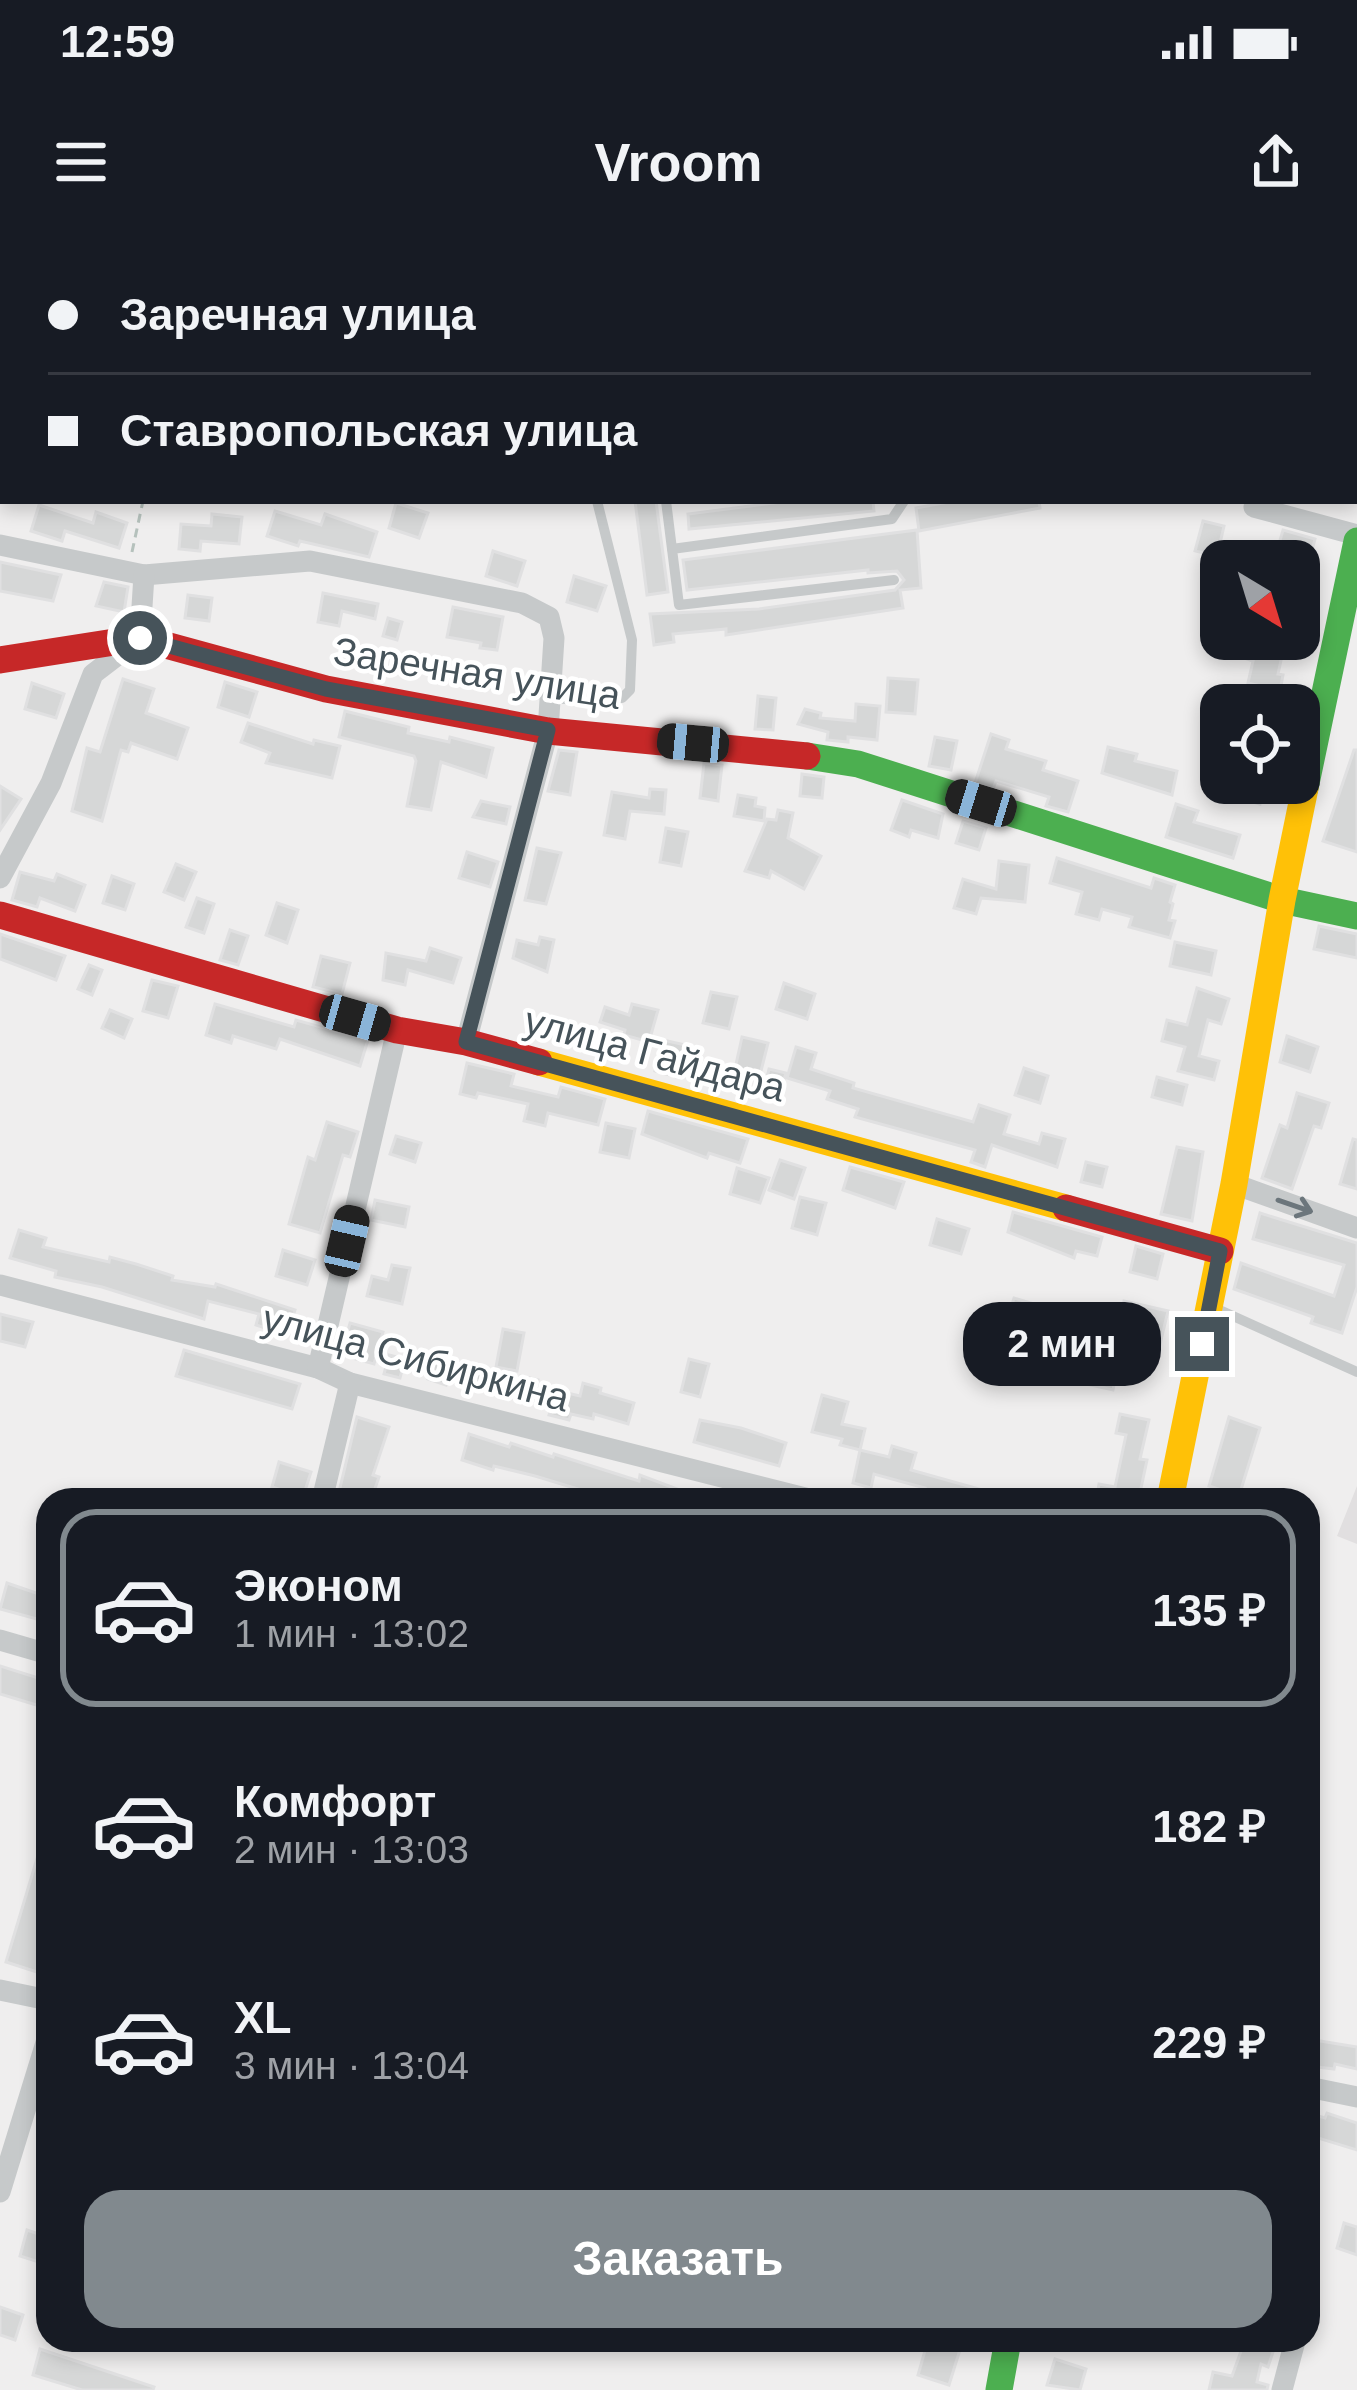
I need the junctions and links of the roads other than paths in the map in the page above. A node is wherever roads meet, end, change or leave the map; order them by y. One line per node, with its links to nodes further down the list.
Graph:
1 (598, 504): 12 (lane)
2 (666, 504): 7 (lane)
3 (902, 504): 7 (lane)
4 (1254, 507): 5 (street)
5 (1357, 538): 15 (street)
6 (0, 545): 8 (street)
7 (672, 549): 9 (lane)
8 (136, 574): 10 (street); 12 (street)
9 (894, 580)
10 (140, 638): 11 (street, Заречная улица); 13 (street, Заречная улица); 14 (street)
11 (0, 660)
12 (550, 699): 13 (street)
13 (548, 730): 15 (street, Заречная улица); 19 (street)
14 (0, 878)
15 (1282, 900): 17 (street, Заречная улица); 20 (street)
16 (0, 915): 18 (street, улица Гайдара)
17 (1357, 916)
18 (397, 1030): 19 (street, улица Гайдара); 25 (street)
19 (466, 1042): 22 (street, улица Гайдара)
20 (1234, 1184): 21 (street, one-way to 21); 22 (street)
21 (1357, 1228)
22 (1220, 1251): 24 (street)
23 (0, 1285): 25 (street, улица Сибиркина)
24 (1209, 1305): 26 (lane); 30 (street)
25 (318, 1368): 27 (street, улица Сибиркина)
26 (1357, 1372)
27 (350, 1383): 28 (street); 29 (street, улица Сибиркина)
28 (325, 1488)
29 (766, 1488)
30 (1172, 1488)
31 (0, 1640): 32 (street)
32 (36, 1650)
33 (0, 1990): 34 (street)
34 (36, 1998)
35 (36, 2075): 38 (street)
36 (1320, 2090): 37 (street)
37 (1357, 2098)
38 (0, 2192)
39 (1006, 2352): 41 (street)
40 (1292, 2352): 42 (street)
41 (999, 2390)
42 (1282, 2390)

